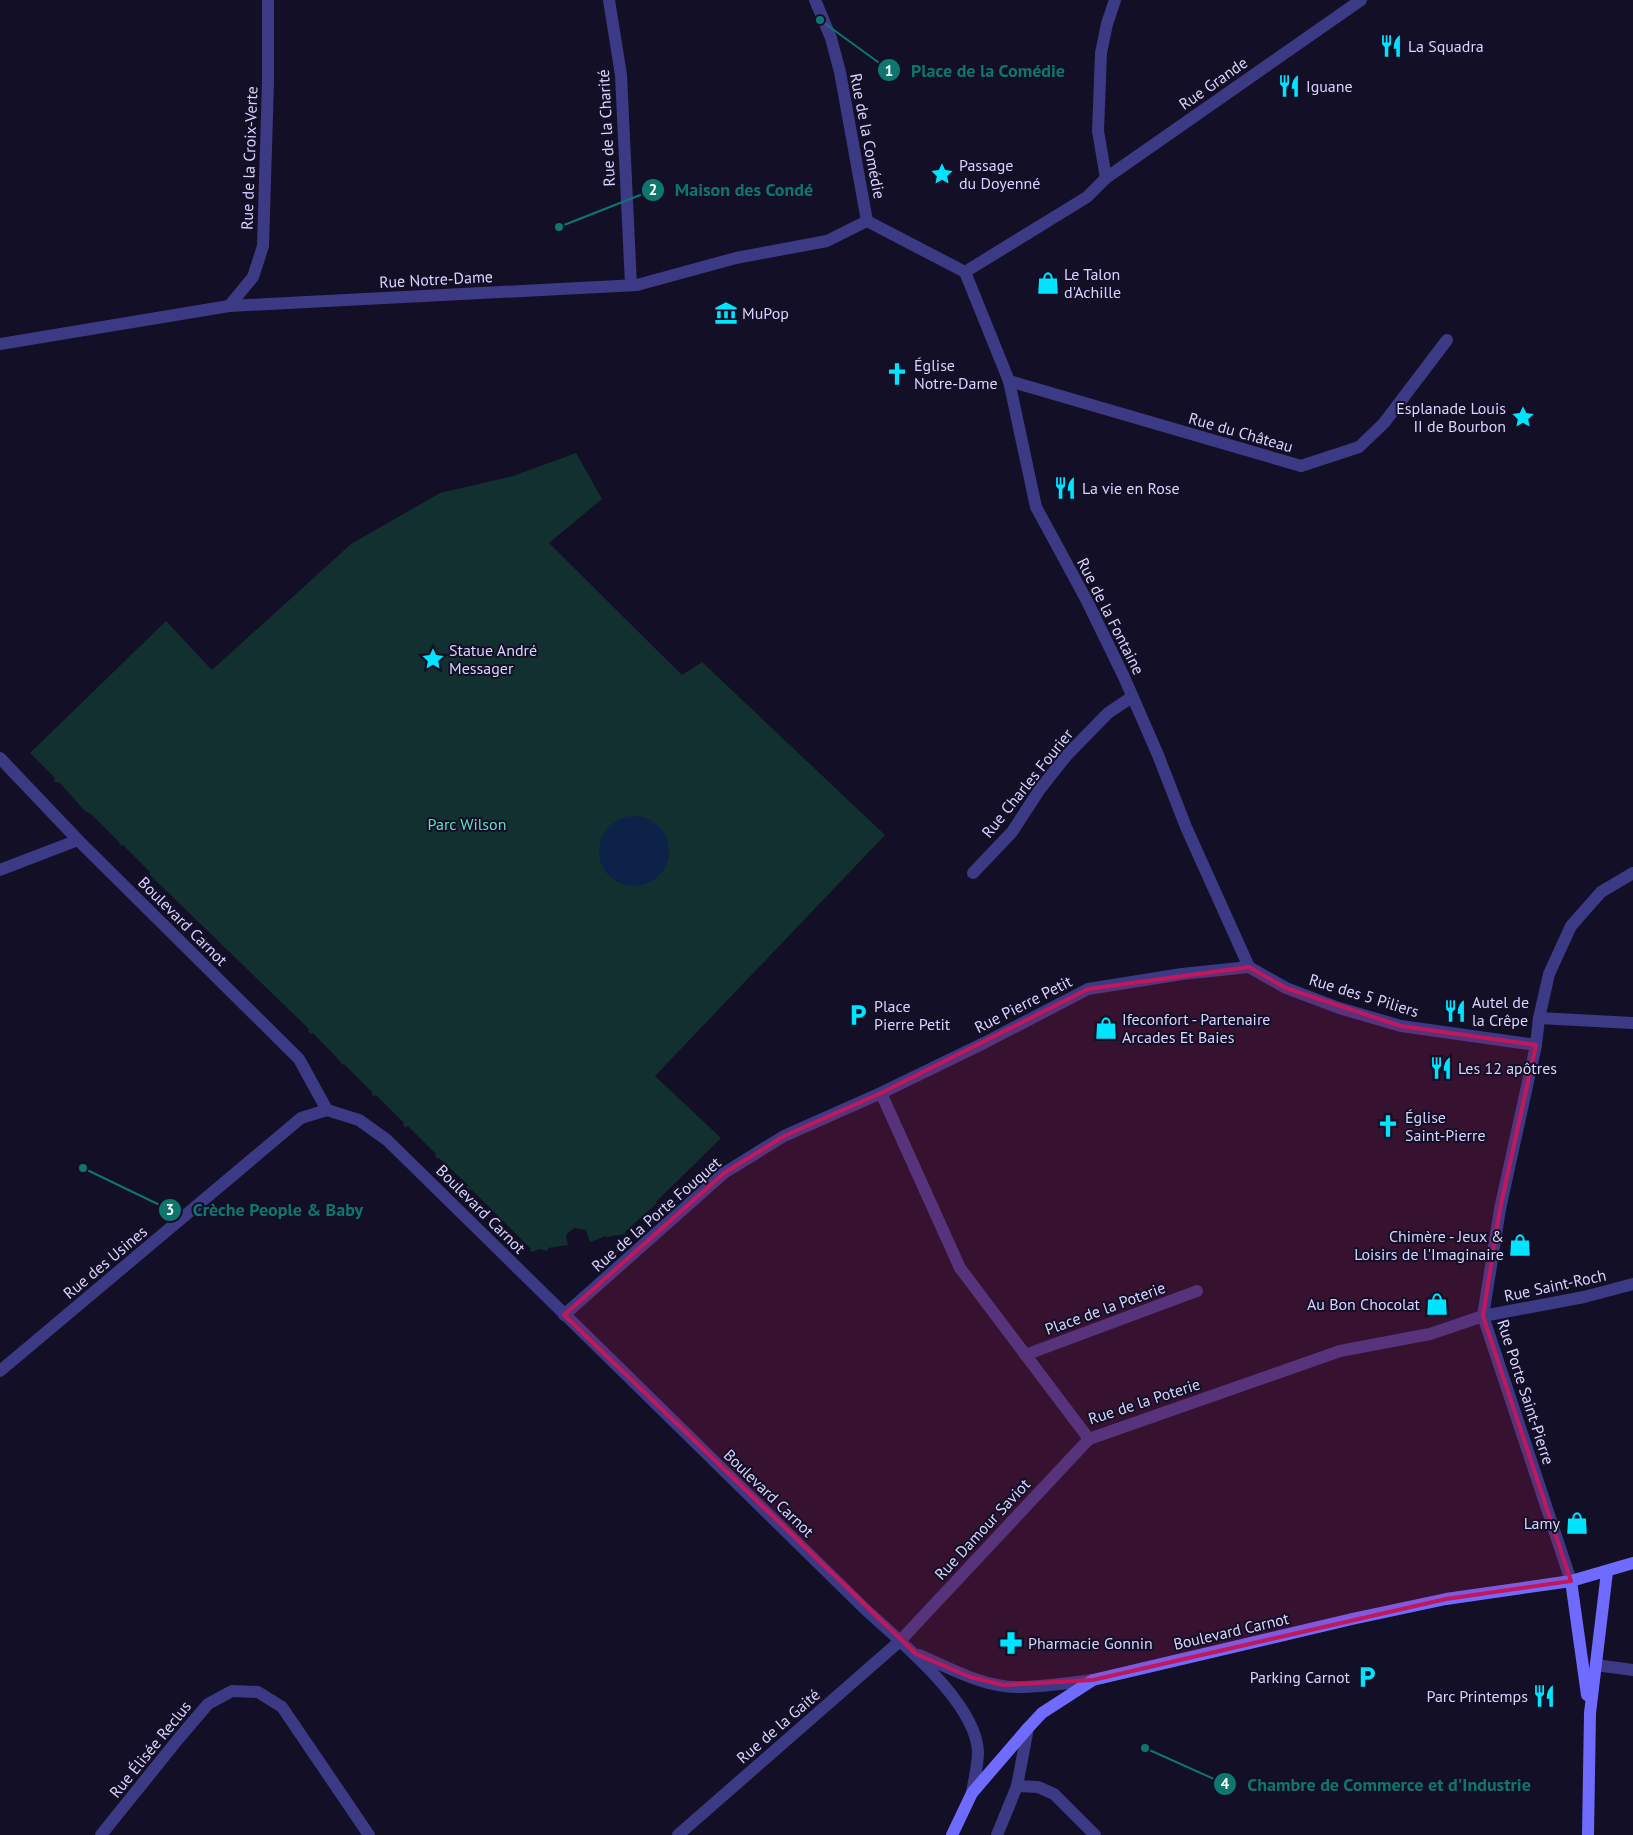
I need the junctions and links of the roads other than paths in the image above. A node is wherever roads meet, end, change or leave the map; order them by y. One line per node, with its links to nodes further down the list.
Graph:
1 (610, 0): 9 (street, Rue de la Charité)
2 (816, 0): 7 (street, Rue de la Comédie)
3 (1115, 0): 6 (street)
4 (1361, 0): 6 (street, Rue Grande)
5 (268, 1): 10 (street, Rue de la Croix-Verte)
6 (1106, 178): 8 (street, Rue Grande)
7 (868, 221): 8 (street); 9 (street, Rue Notre-Dame)
8 (966, 272): 13 (street, Rue de la Fontaine)
9 (631, 285): 10 (street, Rue Notre-Dame)
10 (229, 306): 12 (street, Rue Notre-Dame)
11 (1447, 340): 13 (street, Rue du Château)
12 (0, 344)
13 (1009, 381): 14 (street, Rue de la Fontaine)
14 (1132, 697): 18 (street, Rue Charles Fourier); 20 (street, Rue de la Fontaine)
15 (0, 758): 16 (street, Boulevard Carnot)
16 (78, 840): 17 (street); 25 (street, Boulevard Carnot)
17 (0, 870)
18 (973, 873)
19 (1633, 873): 21 (street, Rue Porte Saint-Pierre)
20 (1249, 967): 23 (street, Rue des 5 Piliers); 24 (street, Rue Pierre Petit)
21 (1538, 1018): 22 (street); 23 (street, Rue Porte Saint-Pierre)
22 (1633, 1023)
23 (1536, 1045): 29 (street, Rue Porte Saint-Pierre)
24 (881, 1093): 28 (street, Rue de la Porte Fouquet); 30 (street, Rue de la Poterie)
25 (327, 1110): 28 (street, Boulevard Carnot); 31 (street, Rue des Usines)
26 (1633, 1284): 29 (street, Rue Saint-Roch)
27 (1197, 1291): 30 (street, Place de la Poterie)
28 (564, 1315): 36 (street, Boulevard Carnot)
29 (1483, 1316): 32 (street, Rue de la Poterie); 35 (street, Rue Porte Saint-Pierre)
30 (1025, 1355): 32 (street, Rue de la Poterie)
31 (0, 1371)
32 (1089, 1439): 36 (street, Rue Damour Saviot)
33 (1633, 1563): 34 (main road, Boulevard Carnot)
34 (1607, 1572): 35 (main road, Boulevard Carnot); 38 (main road)
35 (1571, 1582): 40 (main road, Boulevard Carnot); 41 (main road)
36 (900, 1642): 37 (street, Boulevard Carnot); 47 (street, Rue de la Gaité)
37 (916, 1654): 40 (street); 44 (street, Boulevard Carnot)
38 (1596, 1665): 39 (street); 41 (main road)
39 (1633, 1670)
40 (1093, 1680): 42 (main road, Boulevard Carnot)
41 (1590, 1713): 51 (main road)
42 (1028, 1728): 43 (street); 44 (main road, Boulevard Carnot)
43 (1017, 1786): 49 (street); 50 (street)
44 (972, 1793): 48 (main road)
45 (101, 1835): 46 (street, Rue Élisée Reclus)
46 (369, 1835)
47 (678, 1835)
48 (952, 1835)
49 (997, 1835)
50 (1095, 1835)
51 (1588, 1835)

